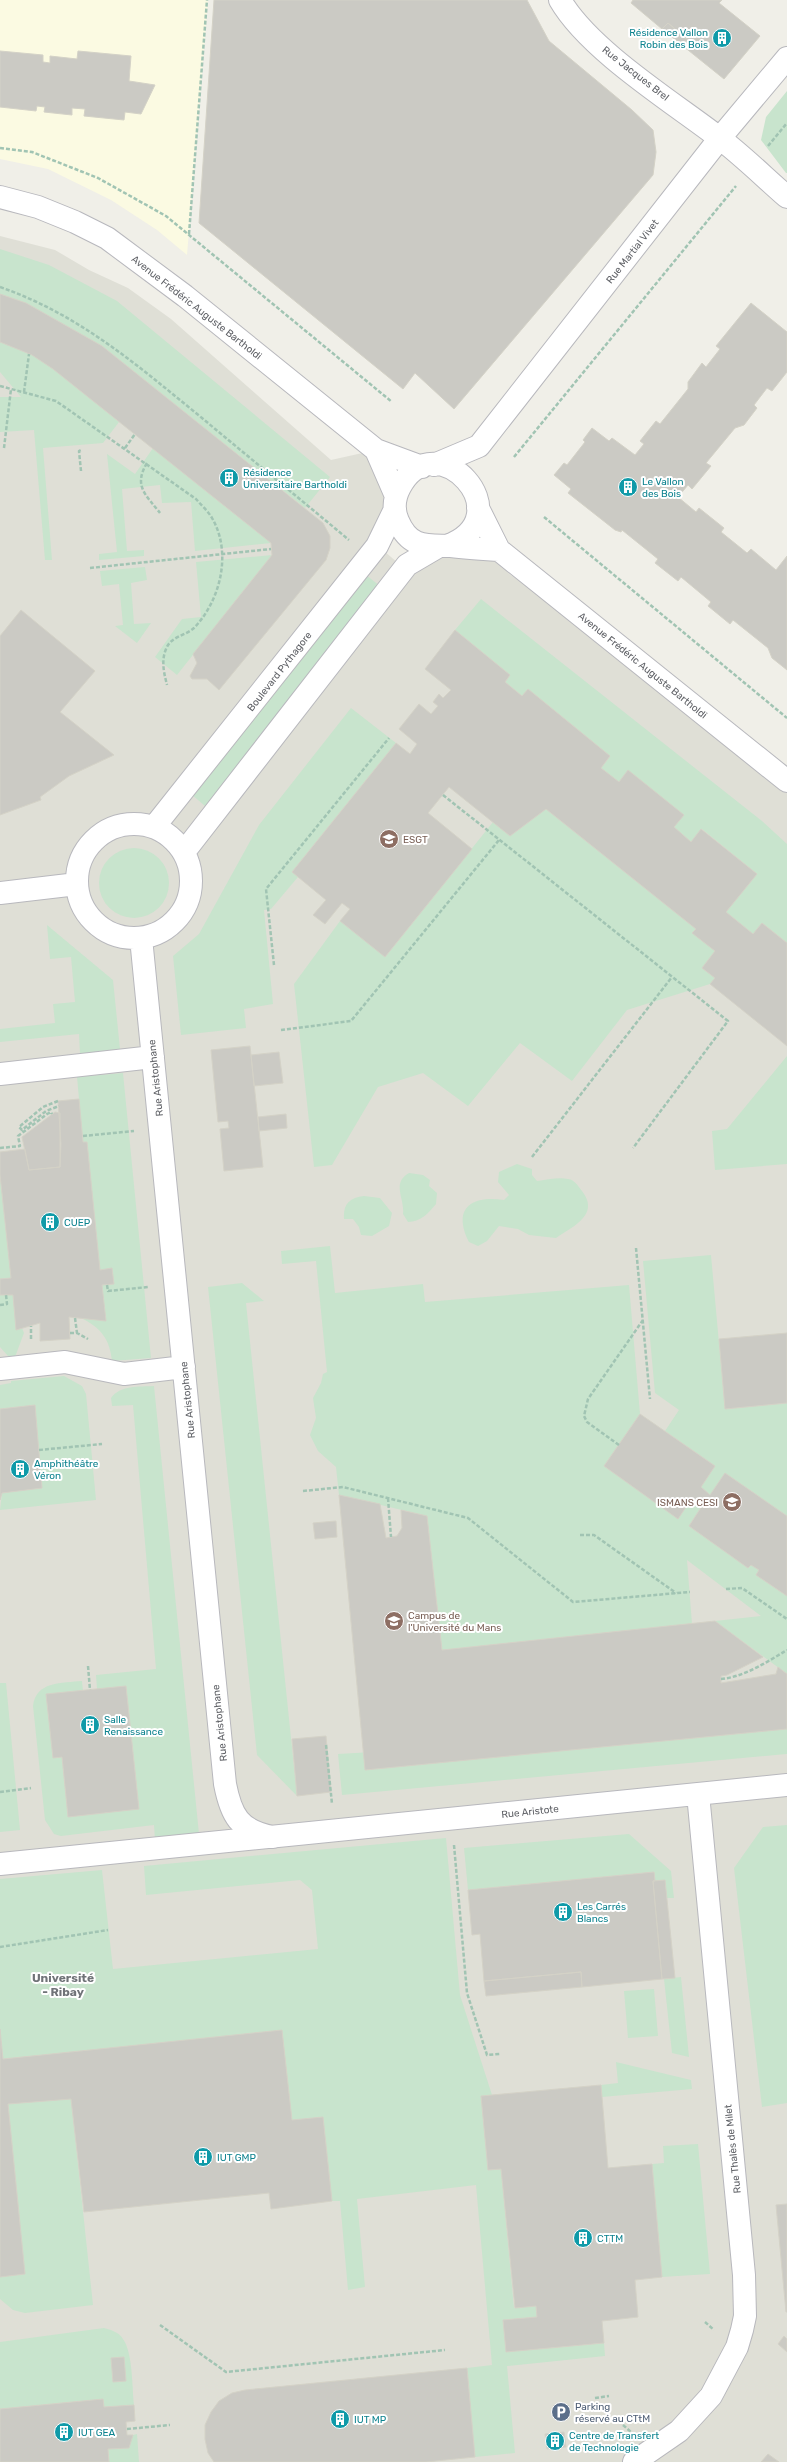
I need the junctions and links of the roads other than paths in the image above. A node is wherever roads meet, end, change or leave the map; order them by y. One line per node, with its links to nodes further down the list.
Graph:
1 (560, 0): 3 (street, Rue Jacques Brel)
2 (787, 58): 3 (street, Rue Martial Vivet)
3 (720, 138): 5 (street, Rue Jacques Brel); 6 (street, Rue Martial Vivet)
4 (0, 197): 7 (street, Avenue Frédéric Auguste Bartholdi)
5 (787, 197)
6 (479, 446): 8 (street, Rue Martial Vivet); 9 (street)
7 (376, 450): 8 (street, Avenue Frédéric Auguste Bartholdi); 10 (street, Avenue Frédéric Auguste Bartholdi)
8 (428, 466): 9 (street, Avenue Frédéric Auguste Bartholdi); 10 (street)
9 (477, 501): 11 (street); 12 (street, Avenue Frédéric Auguste Bartholdi)
10 (396, 502): 11 (street, Avenue Frédéric Auguste Bartholdi); 14 (street, Boulevard Pythagore)
11 (441, 547): 12 (street, Avenue Frédéric Auguste Bartholdi); 15 (street)
12 (499, 550): 13 (street, Avenue Frédéric Auguste Bartholdi)
13 (787, 781)
14 (154, 827): 15 (street); 16 (street)
15 (184, 852): 18 (street)
16 (77, 884): 17 (street); 18 (street)
17 (0, 893)
18 (141, 938): 19 (street, Rue Aristophane)
19 (153, 1057): 20 (street); 21 (street, Rue Aristophane)
20 (0, 1074)
21 (184, 1367): 22 (street); 25 (street, Rue Aristophane)
22 (0, 1369)
23 (787, 1785): 24 (street, Rue Aristote)
24 (698, 1794): 25 (street, Rue Aristote); 27 (street, Rue Thalès de Milet)
25 (273, 1837): 26 (street, Rue Aristote)
26 (0, 1864)
27 (634, 2462)

